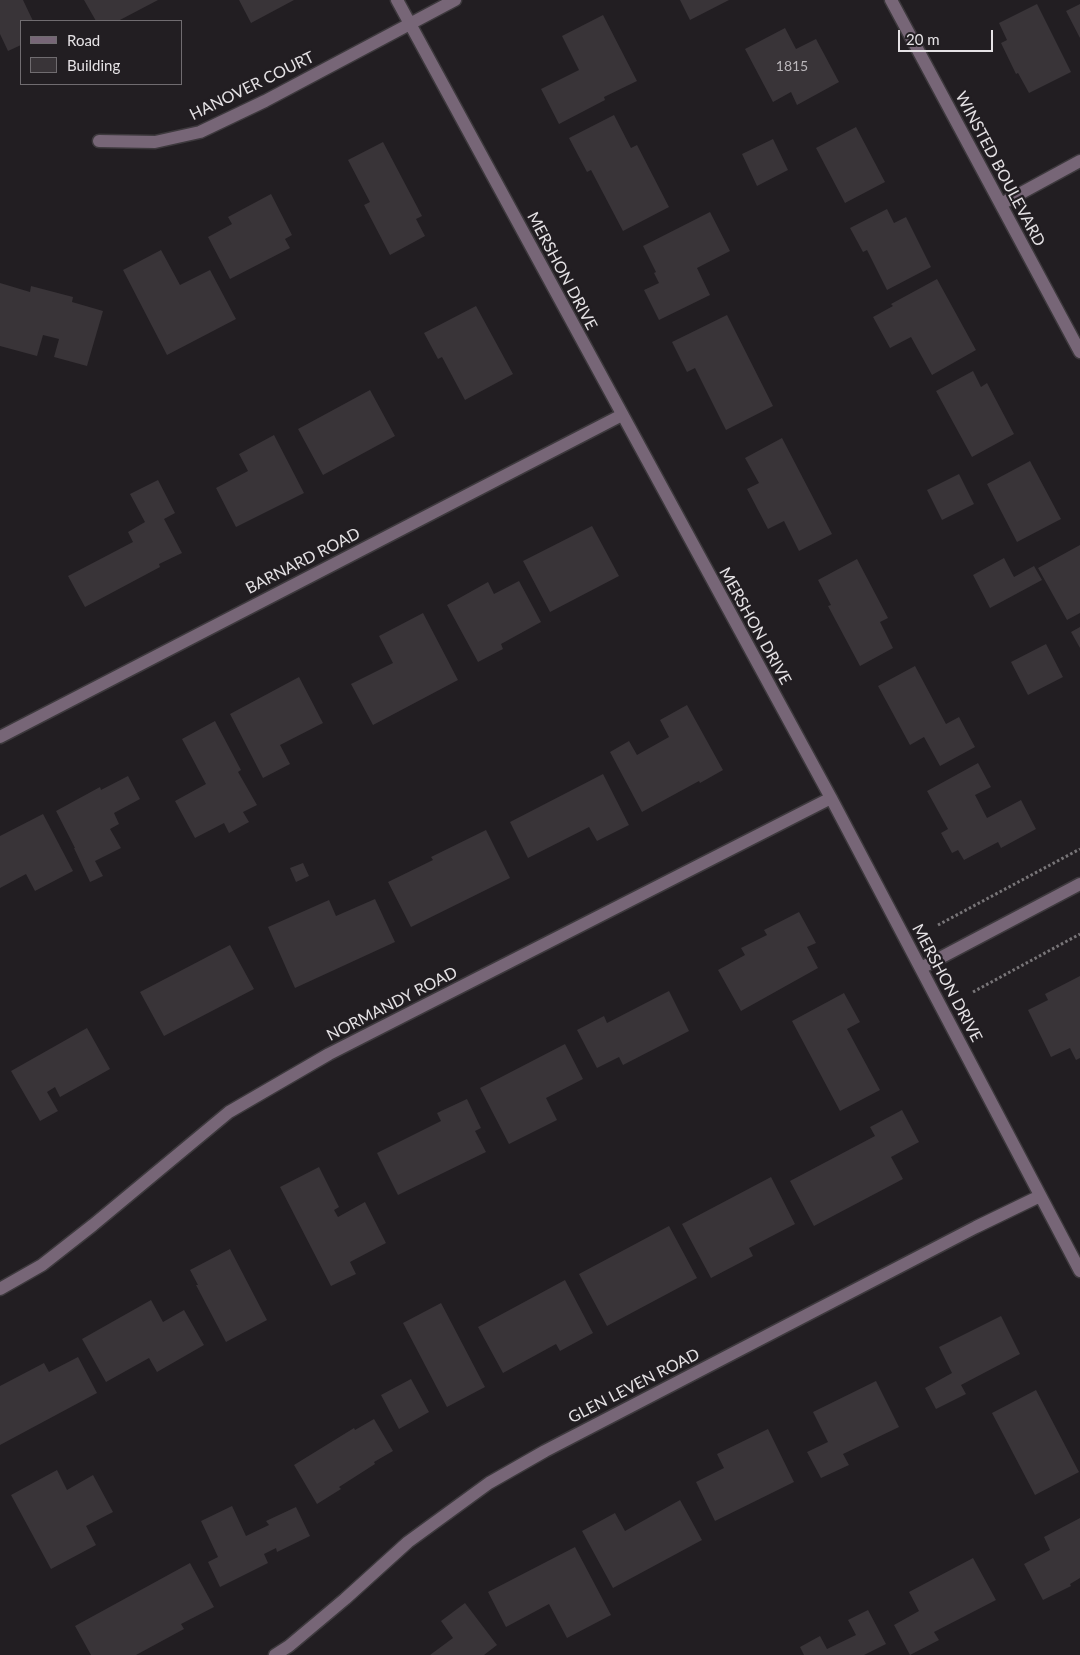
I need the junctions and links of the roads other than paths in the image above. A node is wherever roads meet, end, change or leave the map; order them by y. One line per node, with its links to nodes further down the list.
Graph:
1 (397, 0): 4 (street, MERSHON DRIVE)
2 (455, 0): 4 (street, HANOVER COURT)
3 (891, 0): 7 (street, WINSTED BOULEVARD)
4 (410, 24): 5 (street, HANOVER COURT); 9 (street, MERSHON DRIVE)
5 (99, 141)
6 (1080, 161): 7 (street)
7 (1000, 204): 8 (street, WINSTED BOULEVARD)
8 (1080, 352)
9 (622, 415): 10 (street, BARNARD ROAD); 11 (street, MERSHON DRIVE)
10 (0, 737)
11 (831, 798): 13 (street, MERSHON DRIVE); 16 (street, NORMANDY ROAD)
12 (1080, 884): 13 (street)
13 (922, 968): 14 (street, MERSHON DRIVE)
14 (1040, 1196): 15 (street, MERSHON DRIVE); 17 (street, GLEN LEVEN ROAD)
15 (1080, 1271)
16 (0, 1289)
17 (275, 1655)

